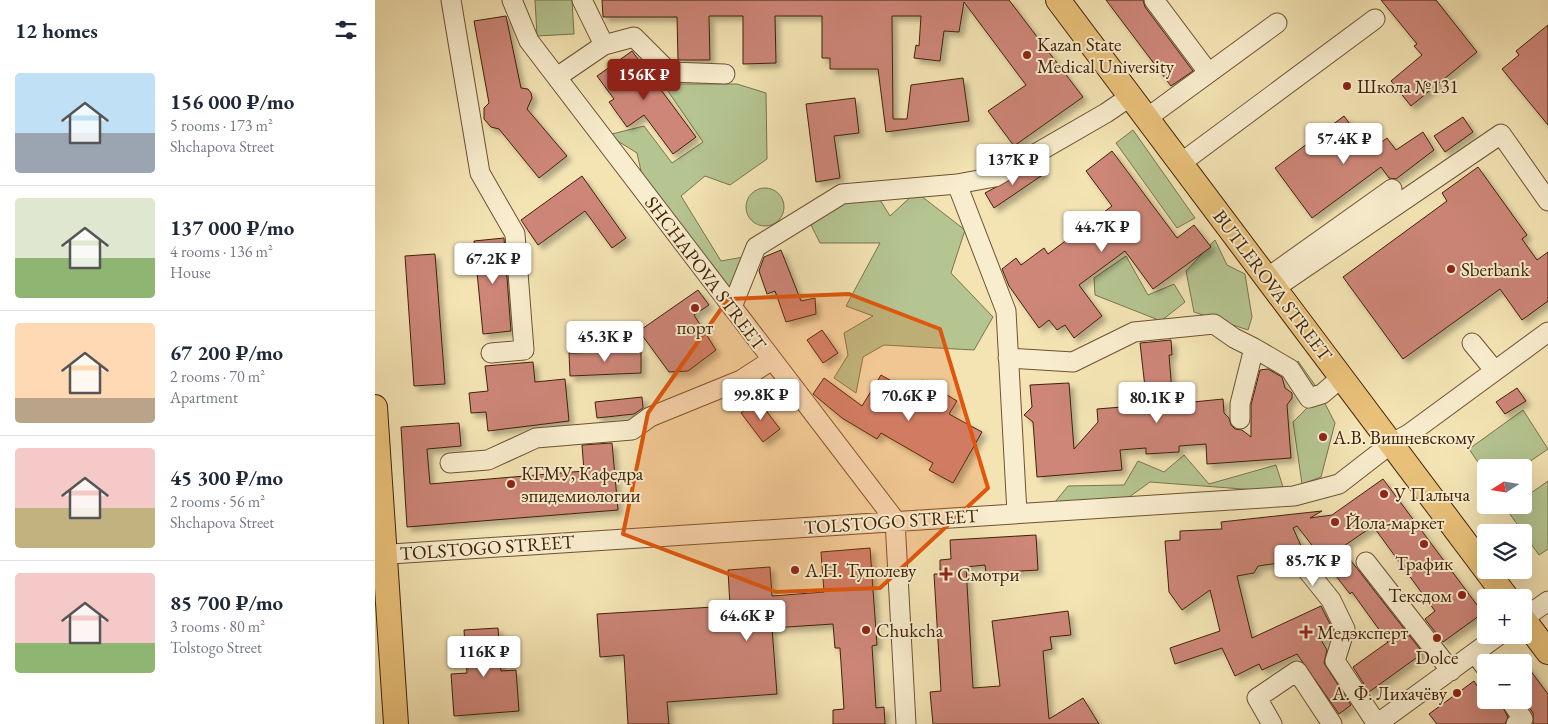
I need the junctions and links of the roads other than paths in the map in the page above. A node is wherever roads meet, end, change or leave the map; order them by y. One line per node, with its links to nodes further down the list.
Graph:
1 (451, 0): 23 (street)
2 (512, 0): 11 (street, SHCHAPOVA STREET)
3 (581, 0): 8 (street)
4 (1058, 0): 12 (main road, BUTLEROVA STREET)
5 (1153, 0): 9 (street)
6 (1375, 19): 14 (street)
7 (1277, 23): 9 (street)
8 (604, 46): 10 (street); 11 (street)
9 (1208, 72): 13 (street)
10 (725, 74)
11 (557, 77): 19 (street, SHCHAPOVA STREET)
12 (1131, 96): 13 (main road, BUTLEROVA STREET); 15 (street)
13 (1147, 118): 14 (main road, BUTLEROVA STREET)
14 (1181, 163): 18 (main road, BUTLEROVA STREET)
15 (957, 184): 19 (street); 24 (street)
16 (1393, 189): 18 (street)
17 (1548, 201): 18 (street)
18 (1271, 283): 27 (main road, BUTLEROVA STREET)
19 (732, 307): 25 (street, SHCHAPOVA STREET)
20 (1548, 332): 26 (street, TOLSTOGO STREET)
21 (1472, 343): 26 (street)
22 (1254, 348): 24 (street); 27 (street); 29 (street)
23 (491, 353)
24 (1008, 358): 32 (street)
25 (772, 360): 31 (street); 33 (street, SHCHAPOVA STREET)
26 (1495, 371): 30 (street, TOLSTOGO STREET)
27 (1342, 377): 30 (main road, BUTLEROVA STREET)
28 (375, 407): 34 (main road)
29 (1240, 420)
30 (1391, 443): 32 (street, TOLSTOGO STREET); 35 (main road, BUTLEROVA STREET)
31 (450, 463)
32 (1017, 513): 33 (street, TOLSTOGO STREET)
33 (895, 520): 34 (street, TOLSTOGO STREET); 48 (street)
34 (380, 554): 47 (main road)
35 (1477, 558)
36 (1366, 562): 45 (street)
37 (1307, 570): 51 (street)
38 (1548, 601): 39 (street)
39 (1532, 613)
40 (1532, 630): 42 (main road)
41 (1487, 644): 43 (street)
42 (1548, 652)
43 (1475, 653): 44 (street); 45 (street)
44 (1477, 656)
45 (1451, 671): 51 (street)
46 (1516, 709): 52 (street)
47 (396, 724)
48 (906, 724)
49 (1272, 724): 50 (street)
50 (1332, 724)
51 (1377, 724)
52 (1516, 724)

